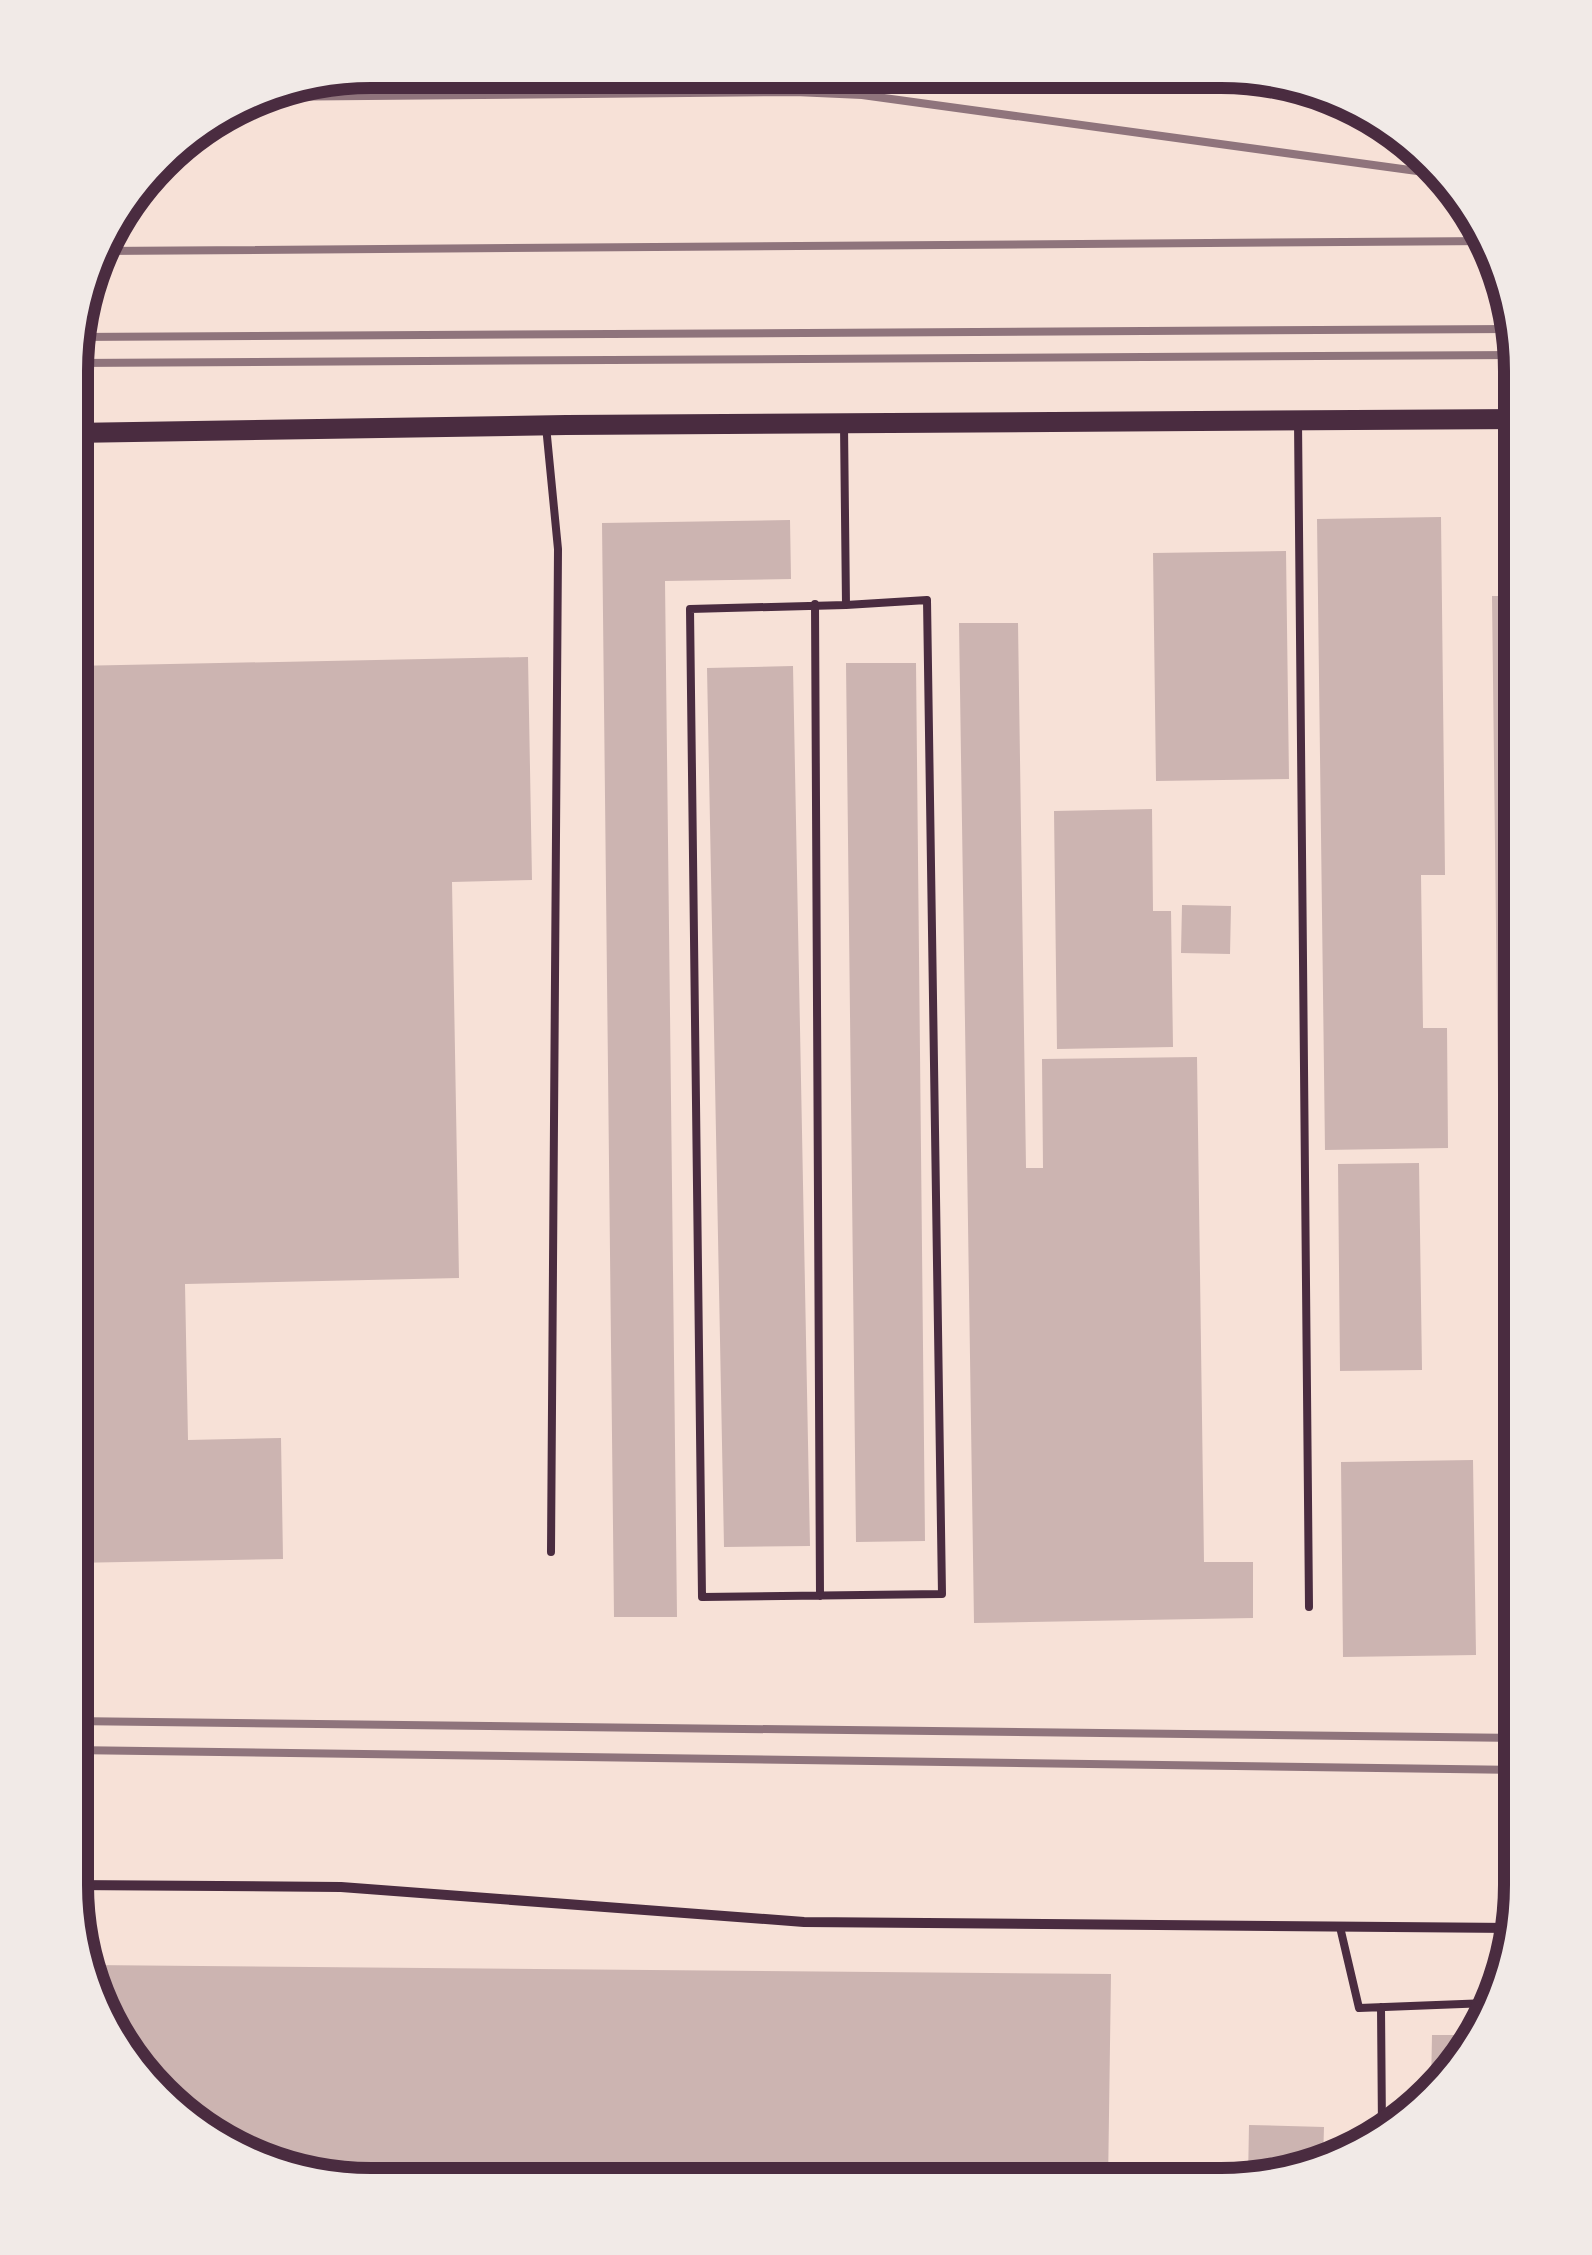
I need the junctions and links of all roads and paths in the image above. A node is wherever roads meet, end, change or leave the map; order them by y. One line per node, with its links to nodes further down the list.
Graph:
1 (1504, 419): 2 (main road)
2 (1298, 420): 3 (main road); 10 (lane)
3 (844, 424): 4 (main road); 7 (lane)
4 (546, 426): 5 (main road); 8 (lane)
5 (88, 432)
6 (815, 604): 7 (lane); 9 (lane); 9 (lane)
7 (846, 605): 9 (lane)
8 (551, 1552)
9 (820, 1596)
10 (1309, 1607)
11 (88, 1885): 12 (street)
12 (1340, 1927): 13 (street); 15 (lane)
13 (1501, 1928)
14 (1477, 2003): 15 (lane)
15 (1381, 2007): 16 (lane)
16 (1382, 2118)

